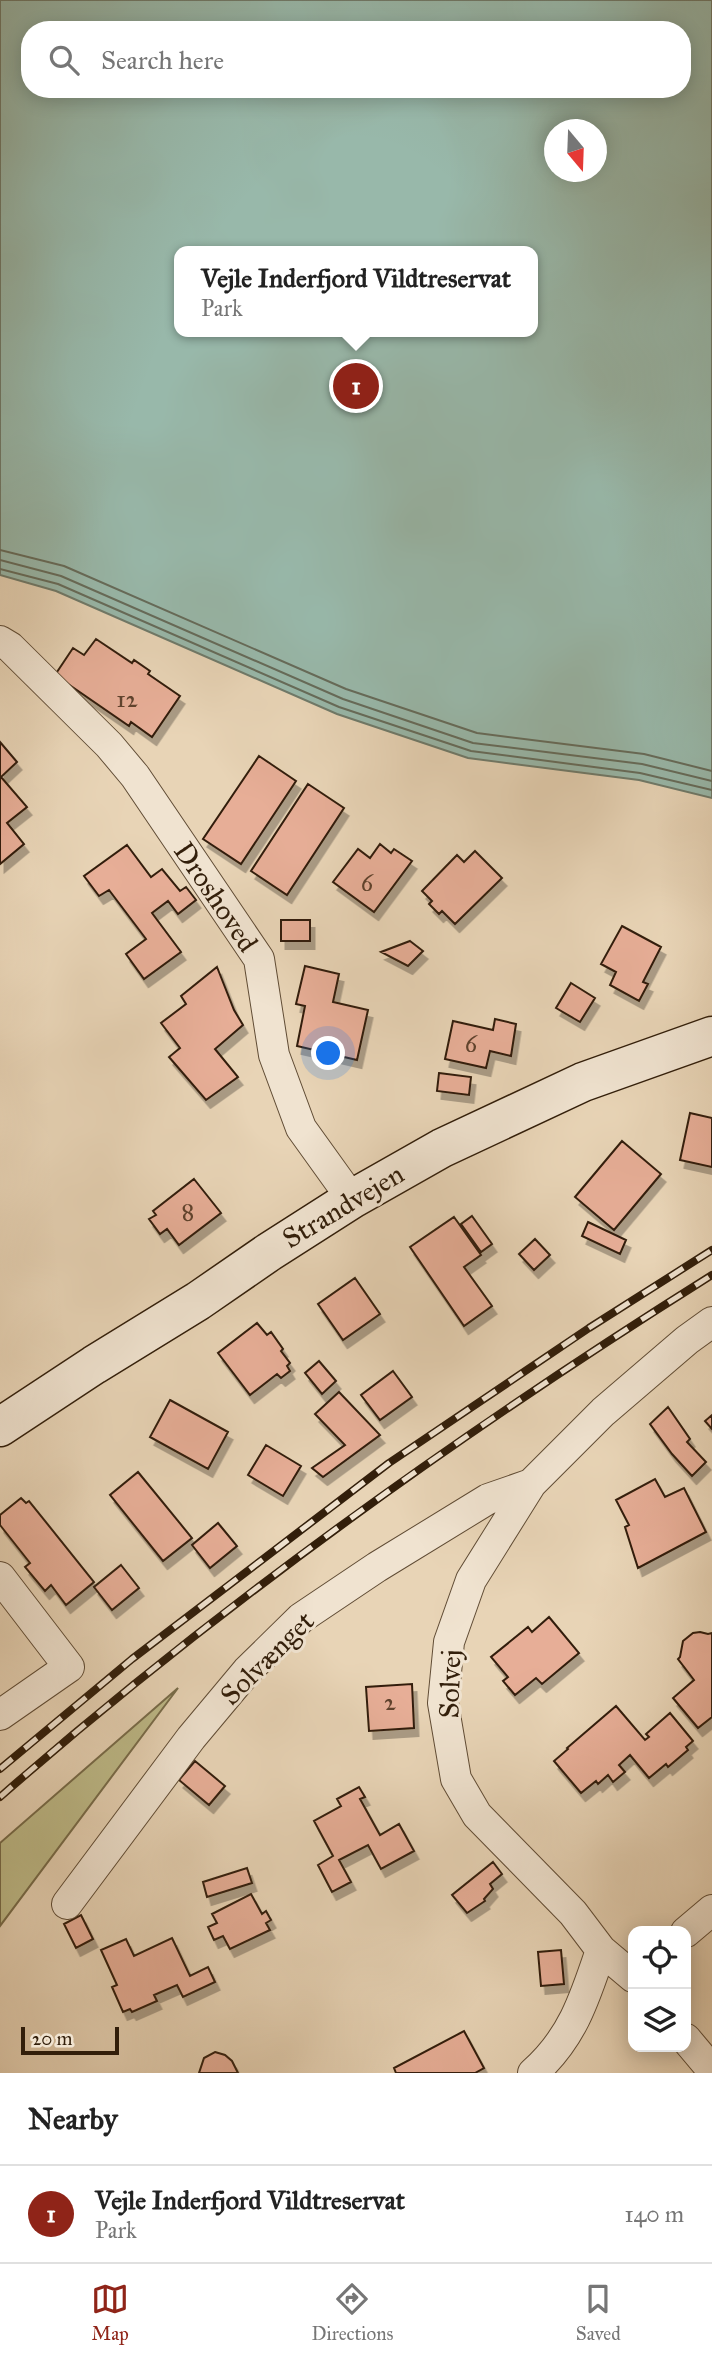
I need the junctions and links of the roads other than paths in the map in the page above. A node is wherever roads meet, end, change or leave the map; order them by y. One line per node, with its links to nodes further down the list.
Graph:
1 (0, 641): 3 (street, Droshoved)
2 (712, 1036): 3 (street, Strandvejen)
3 (352, 1199): 5 (street, Strandvejen)
4 (712, 1322): 6 (street, Solvej)
5 (0, 1427)
6 (531, 1483): 9 (street, Solvænget); 12 (street, Solvej)
7 (0, 1577): 8 (street)
8 (0, 1715)
9 (67, 1904)
10 (712, 1910): 11 (street)
11 (691, 1928)
12 (600, 1950): 13 (street, Solvej); 16 (street)
13 (628, 1972)
14 (691, 2045): 15 (street)
15 (712, 2070)
16 (533, 2073)

